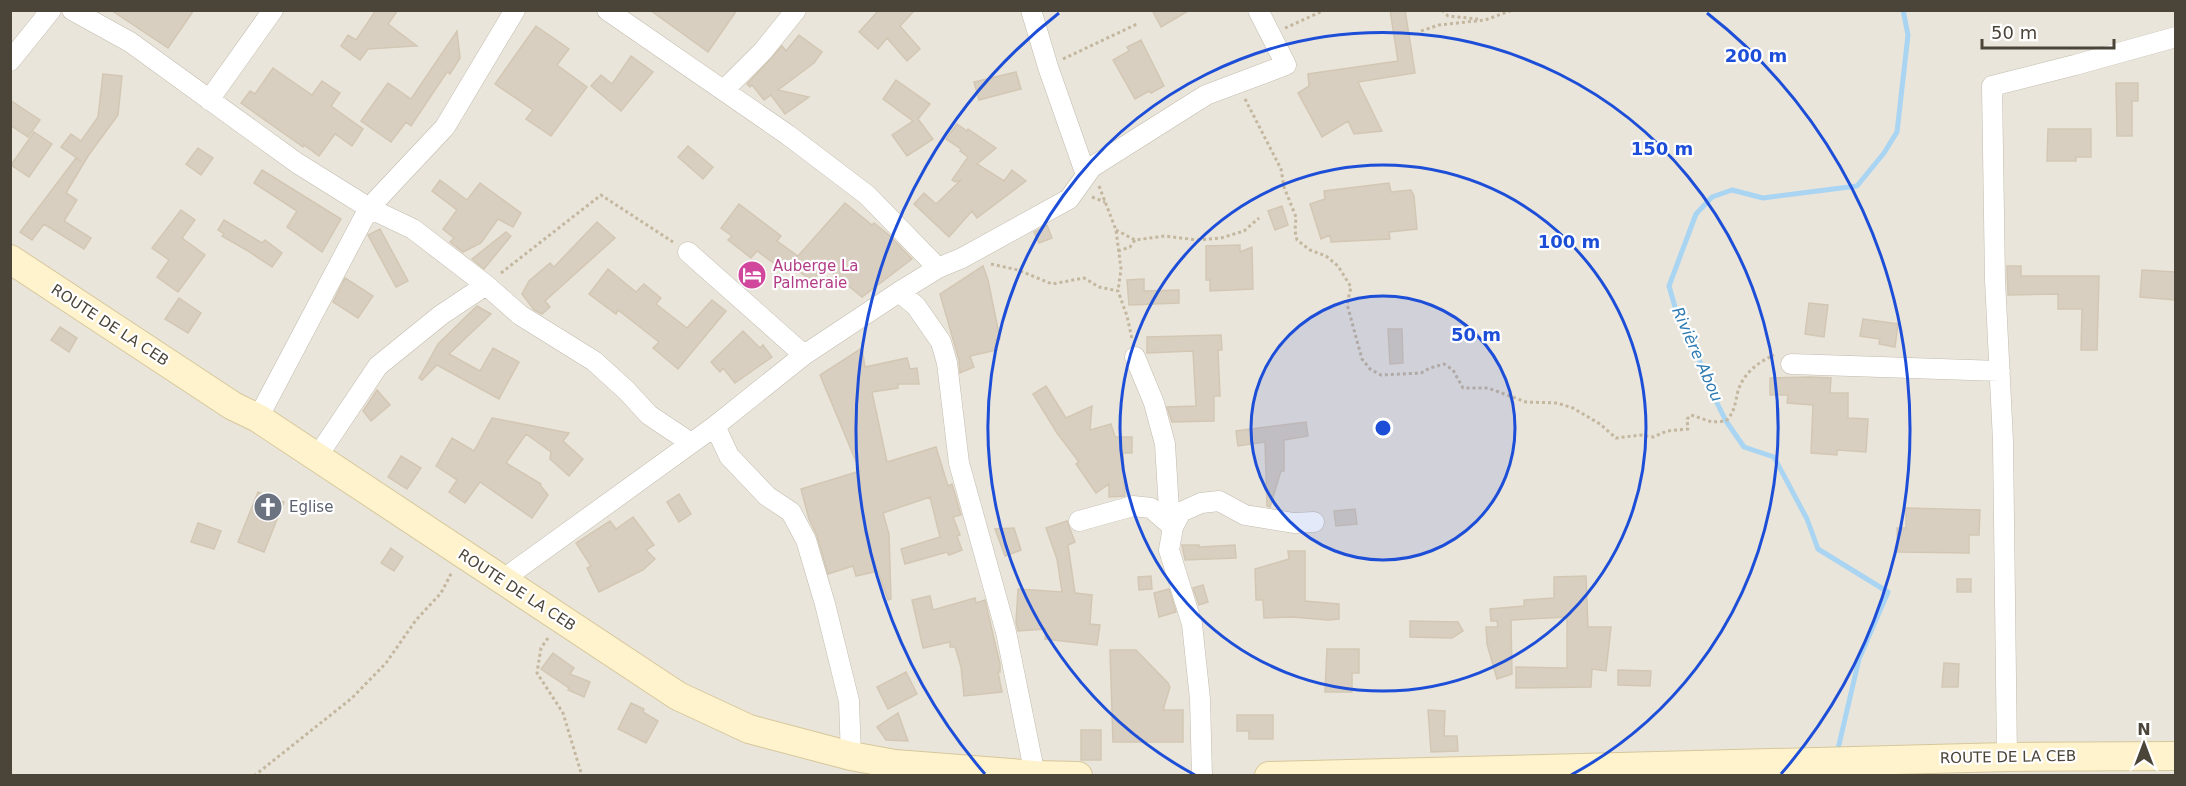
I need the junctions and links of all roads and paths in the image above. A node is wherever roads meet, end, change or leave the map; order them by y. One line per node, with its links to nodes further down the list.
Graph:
1 (51, 10): 17 (street)
2 (72, 10): 21 (street)
3 (273, 10): 21 (street)
4 (515, 10): 23 (street)
5 (607, 10): 20 (street)
6 (796, 10): 20 (street)
7 (1031, 10): 18 (street)
8 (1258, 10): 15 (street)
9 (1325, 10): 15 (path)
10 (1442, 10): 12 (path)
11 (1513, 10): 12 (path)
12 (1485, 20): 14 (path)
13 (1137, 24): 18 (path)
14 (1421, 31)
15 (1271, 35): 19 (street)
16 (2175, 37): 38 (street)
17 (10, 61)
18 (1048, 67): 22 (street)
19 (1236, 84): 22 (street); 37 (path)
20 (724, 90): 31 (street)
21 (209, 99): 23 (street)
22 (1089, 171): 25 (path); 29 (street)
23 (369, 208): 32 (street); 39 (street)
24 (1259, 218): 26 (path)
25 (1116, 230): 26 (path); 27 (path)
26 (1135, 240): 27 (path)
27 (1119, 251): 33 (path)
28 (688, 252): 32 (path); 35 (street)
29 (962, 258): 31 (street); 33 (path)
30 (10, 259): 39 (main road, ROUTE DE LA CEB)
31 (938, 268): 34 (street)
32 (486, 285): 41 (street); 42 (street)
33 (1119, 291): 36 (path)
34 (899, 292): 35 (street); 54 (street)
35 (804, 356): 40 (street)
36 (1135, 357): 45 (street)
37 (1798, 364): 38 (street)
38 (2000, 371): 51 (street)
39 (258, 418): 42 (main road, ROUTE DE LA CEB)
40 (715, 426): 41 (street); 49 (street)
41 (691, 443): 47 (street)
42 (317, 457): 46 (main road, ROUTE DE LA CEB)
43 (1079, 522): 45 (street)
44 (1314, 522): 45 (street)
45 (1173, 527): 58 (street)
46 (461, 554): 47 (main road, ROUTE DE LA CEB); 55 (path)
47 (502, 580): 48 (main road, ROUTE DE LA CEB)
48 (561, 619): 49 (main road, ROUTE DE LA CEB); 56 (path)
49 (851, 756): 52 (main road, ROUTE DE LA CEB)
50 (2175, 756): 51 (main road, ROUTE DE LA CEB)
51 (2007, 757): 53 (main road, ROUTE DE LA CEB)
52 (895, 770): 54 (main road, ROUTE DE LA CEB)
53 (1663, 771): 59 (main road)
54 (1035, 775): 57 (main road, ROUTE DE LA CEB)
55 (254, 776)
56 (582, 776)
57 (1078, 776)
58 (1202, 776)
59 (1269, 776)

